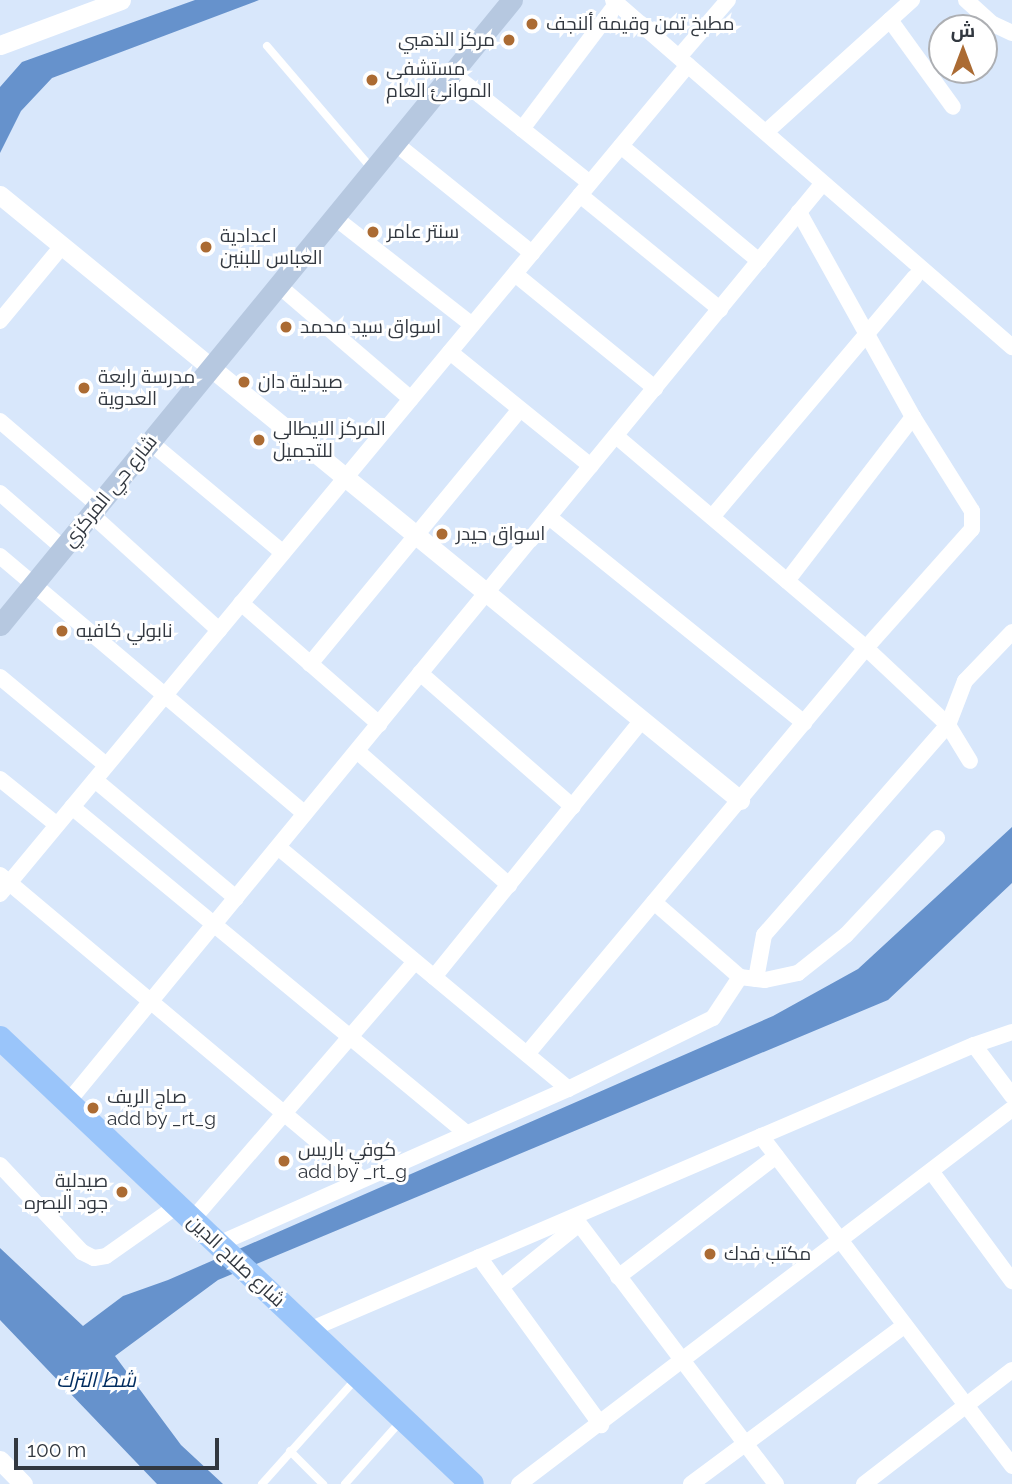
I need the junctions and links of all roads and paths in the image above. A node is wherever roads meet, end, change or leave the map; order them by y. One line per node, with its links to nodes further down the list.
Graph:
1 (121, 0): 9 (street)
2 (512, 0): 12 (main road, شارع حي المركزي)
3 (728, 0): 11 (street)
4 (912, 0): 7 (street)
5 (967, 0): 8 (street)
6 (615, 2): 11 (street); 14 (street)
7 (890, 20): 13 (street); 15 (street)
8 (1012, 33)
9 (0, 45)
10 (267, 46): 18 (lane)
11 (683, 61): 15 (street); 17 (street)
12 (452, 73): 14 (street); 16 (main road, شارع حي المركزي)
13 (953, 107)
14 (522, 129): 20 (street)
15 (765, 132): 19 (street)
16 (395, 143): 18 (main road, شارع حي المركزي); 25 (street)
17 (621, 146): 20 (street); 26 (street)
18 (373, 170): 23 (main road, شارع حي المركزي)
19 (823, 183): 22 (street); 34 (street)
20 (585, 189): 25 (street); 30 (street)
21 (0, 195): 24 (street)
22 (799, 212): 26 (street); 33 (street)
23 (334, 217): 29 (main road, شارع حي المركزي); 32 (street)
24 (62, 246): 31 (street); 36 (street)
25 (532, 253): 27 (street)
26 (760, 261): 30 (street)
27 (515, 274): 32 (street); 37 (street)
28 (915, 277): 33 (street)
29 (278, 285): 36 (main road, شارع حي المركزي); 38 (street)
30 (720, 309): 37 (street)
31 (0, 321)
32 (472, 325): 35 (street)
33 (866, 333): 40 (street); 49 (street)
34 (1009, 339)
35 (450, 352): 38 (street); 39 (street)
36 (211, 367): 43 (main road, شارع حي المركزي); 45 (street)
37 (655, 388): 42 (street)
38 (411, 399): 45 (street)
39 (520, 409): 44 (street); 50 (street)
40 (913, 417): 54 (street); 61 (street)
41 (0, 421): 47 (street)
42 (616, 436): 44 (street); 49 (street)
43 (150, 442): 47 (main road, شارع حي المركزي); 52 (street)
44 (591, 466): 48 (street)
45 (346, 477): 50 (street); 52 (street)
46 (0, 493): 51 (street)
47 (95, 509): 51 (main road, شارع حي المركزي); 59 (street)
48 (548, 517): 56 (street); 67 (street)
49 (712, 517): 54 (street)
50 (417, 535): 56 (street); 62 (street)
51 (63, 548): 55 (main road, شارع حي المركزي)
52 (283, 553): 57 (street)
53 (0, 556): 55 (street)
54 (787, 581): 61 (street)
55 (34, 583): 58 (main road, شارع حي المركزي); 65 (street)
56 (487, 593): 63 (street); 66 (street)
57 (241, 603): 59 (street); 62 (street)
58 (0, 625)
59 (219, 630): 65 (street)
60 (1012, 632): 69 (street)
61 (866, 648): 67 (street); 69 (street)
62 (310, 664): 68 (street)
63 (420, 674): 68 (street); 77 (street)
64 (0, 677): 72 (street)
65 (164, 696): 72 (street); 78 (street)
66 (642, 720): 75 (street); 77 (street)
67 (804, 723): 75 (street)
68 (379, 724): 70 (street)
69 (948, 725): 71 (street); 90 (street)
70 (356, 751): 78 (street); 83 (street)
71 (970, 761)
72 (106, 765): 74 (street)
73 (0, 779): 79 (street)
74 (95, 779): 76 (street); 84 (street)
75 (740, 800): 85 (street)
76 (72, 807): 79 (street); 86 (street)
77 (573, 807): 83 (street)
78 (305, 814): 81 (street)
79 (57, 825): 82 (street)
80 (937, 838): 90 (street)
81 (278, 847): 84 (street); 87 (street)
82 (3, 884): 91 (street)
83 (509, 885): 88 (street)
84 (236, 898): 86 (street)
85 (654, 902): 89 (street); 96 (street)
86 (215, 924): 91 (street); 93 (street)
87 (415, 961): 88 (street); 93 (street)
88 (433, 977): 96 (street)
89 (740, 977): 90 (street); 97 (street)
90 (756, 979)
91 (151, 1002): 99 (street); 101 (street)
92 (1012, 1032): 95 (street)
93 (350, 1036): 101 (street); 102 (street)
94 (0, 1038): 99 (main road, شارع صلاح الدين)
95 (974, 1045): 98 (street); 103 (street)
96 (527, 1054): 97 (street)
97 (568, 1089): 102 (street)
98 (1012, 1096)
99 (68, 1102): 108 (main road, شارع صلاح الدين)
100 (1012, 1109): 106 (street)
101 (284, 1113): 107 (street); 108 (street)
102 (466, 1133): 107 (street)
103 (761, 1136): 104 (street); 109 (street)
104 (776, 1157): 110 (street); 113 (street)
105 (0, 1166): 108 (street)
106 (931, 1171): 110 (street); 114 (street)
107 (362, 1179): 111 (street)
108 (184, 1213): 111 (main road, شارع صلاح الدين)
109 (576, 1220): 112 (street); 113 (street); 115 (street)
110 (840, 1241): 116 (street); 118 (street)
111 (218, 1244): 117 (main road, شارع صلاح الدين)
112 (479, 1257): 115 (street); 117 (street)
113 (618, 1277): 118 (street)
114 (1012, 1281)
115 (501, 1287): 123 (street)
116 (904, 1325): 121 (street); 124 (street)
117 (309, 1330): 120 (main road, شارع صلاح الدين)
118 (682, 1362): 123 (street); 124 (street)
119 (1012, 1370): 121 (street)
120 (358, 1377): 122 (main road, شارع صلاح الدين); 125 (lane)
121 (966, 1406): 127 (street); 136 (street)
122 (403, 1419): 131 (lane); 132 (main road, شارع صلاح الدين)
123 (601, 1425): 133 (street)
124 (744, 1443): 134 (street); 135 (street)
125 (290, 1451): 129 (lane); 130 (lane)
126 (0, 1460): 128 (street)
127 (1012, 1466)
128 (23, 1484)
129 (262, 1484)
130 (323, 1484)
131 (345, 1484)
132 (472, 1484)
133 (519, 1484)
134 (691, 1484)
135 (776, 1484)
136 (864, 1484)

